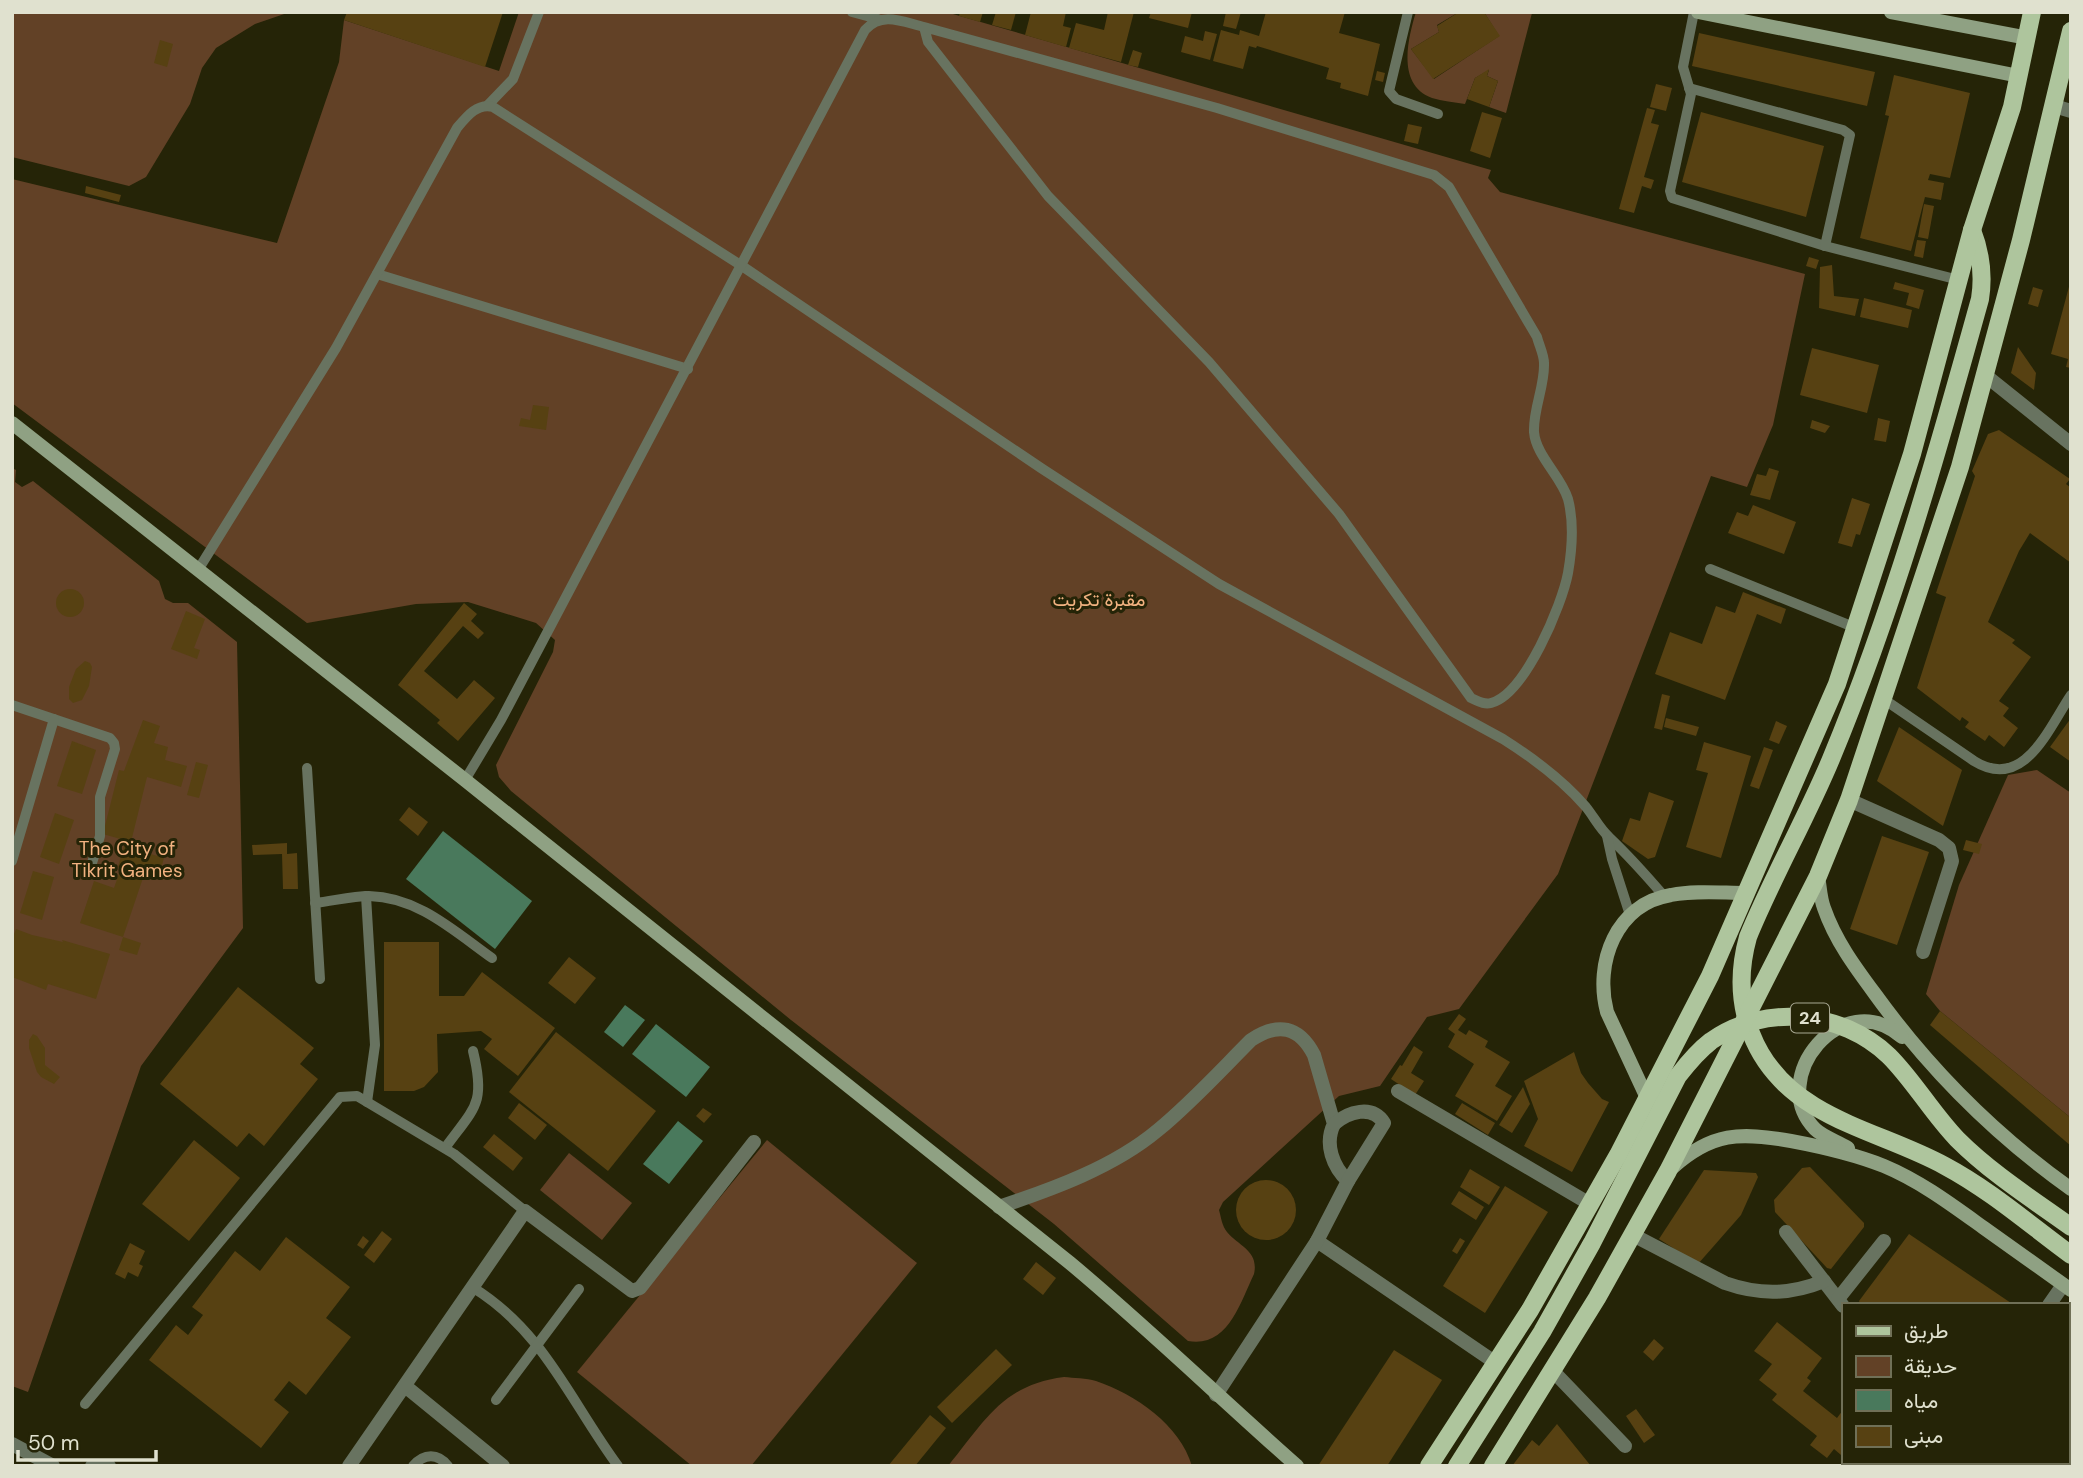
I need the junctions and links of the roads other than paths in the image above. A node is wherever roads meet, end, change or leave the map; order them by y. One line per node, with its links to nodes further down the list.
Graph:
1 (539, 12): 13 (lane)
2 (852, 12): 7 (lane)
3 (1408, 12): 15 (lane)
4 (1696, 12): 11 (street); 12 (lane)
5 (1891, 12): 10 (street)
6 (2032, 12): 10 (main road)
7 (878, 19): 8 (lane); 18 (lane)
8 (924, 27): 30 (lane); 30 (lane)
9 (2071, 32): 14 (main road)
10 (2028, 38): 11 (main road)
11 (2019, 76): 16 (main road)
12 (1689, 88): 17 (lane); 17 (lane)
13 (487, 106): 18 (lane); 19 (lane)
14 (2062, 108): 22 (main road)
15 (1438, 114)
16 (1972, 230): 20 (main road); 69 (main road)
17 (1825, 246): 20 (lane)
18 (742, 266): 21 (lane); 33 (lane)
19 (377, 274): 21 (lane); 26 (lane)
20 (1959, 280): 27 (main road)
21 (688, 369): 35 (lane)
22 (1985, 375): 24 (street); 29 (main road)
23 (12, 423): 26 (street)
24 (2071, 444)
25 (1710, 569): 27 (lane)
26 (198, 570): 35 (street)
27 (1856, 628): 41 (main road)
28 (2071, 695): 29 (lane)
29 (1882, 698): 36 (main road)
30 (1484, 704): 33 (lane)
31 (12, 705): 32 (lane)
32 (54, 719): 38 (lane); 39 (lane)
33 (1475, 723): 37 (lane)
34 (307, 768): 44 (lane)
35 (465, 780): 62 (street)
36 (1849, 800): 40 (main road); 46 (street)
37 (1607, 836): 43 (lane); 45 (lane)
38 (12, 861)
39 (92, 863)
40 (1818, 876): 50 (street); 58 (main road)
41 (1747, 893): 43 (street); 52 (main road)
42 (366, 896): 44 (lane); 47 (lane); 53 (lane)
43 (1664, 896): 45 (street)
44 (315, 903): 48 (lane)
45 (1630, 915): 52 (street)
46 (1923, 952)
47 (492, 958)
48 (320, 979)
49 (473, 1051): 56 (lane)
50 (1926, 1059): 57 (street); 60 (street)
51 (1398, 1091): 61 (street)
52 (1647, 1098): 61 (main road)
53 (367, 1101): 56 (lane); 82 (lane)
54 (1334, 1124): 59 (street); 59 (street); 62 (street)
55 (754, 1142): 63 (street)
56 (445, 1148): 63 (lane)
57 (1885, 1167): 58 (street); 72 (street)
58 (1668, 1171): 66 (main road)
59 (1348, 1181): 67 (street)
60 (2071, 1189)
61 (1590, 1203): 77 (main road)
62 (999, 1206): 80 (street)
63 (525, 1211): 71 (street)
64 (2071, 1227): 95 (main road, 24)
65 (1786, 1232): 70 (street)
66 (1633, 1235): 70 (street); 78 (main road)
67 (1317, 1241): 77 (street); 80 (street)
68 (1884, 1241): 74 (street)
69 (2071, 1255)
70 (1824, 1281): 74 (street)
71 (472, 1287): 76 (lane); 79 (street)
72 (2067, 1288): 75 (street)
73 (579, 1289): 76 (lane)
74 (1840, 1303)
75 (2051, 1303)
76 (538, 1344): 81 (lane); 92 (lane)
77 (1496, 1363): 94 (main road)
78 (1553, 1371): 84 (street); 96 (main road)
79 (405, 1386): 88 (street); 91 (street)
80 (1216, 1395): 93 (street)
81 (496, 1399)
82 (85, 1404)
83 (12, 1444): 85 (street)
84 (1625, 1446)
85 (53, 1466)
86 (92, 1466): 87 (street)
87 (109, 1466)
88 (349, 1466)
89 (413, 1466): 90 (lane)
90 (448, 1466)
91 (503, 1466)
92 (618, 1466)
93 (1297, 1466)
94 (1429, 1466)
95 (1457, 1466)
96 (1493, 1466)

